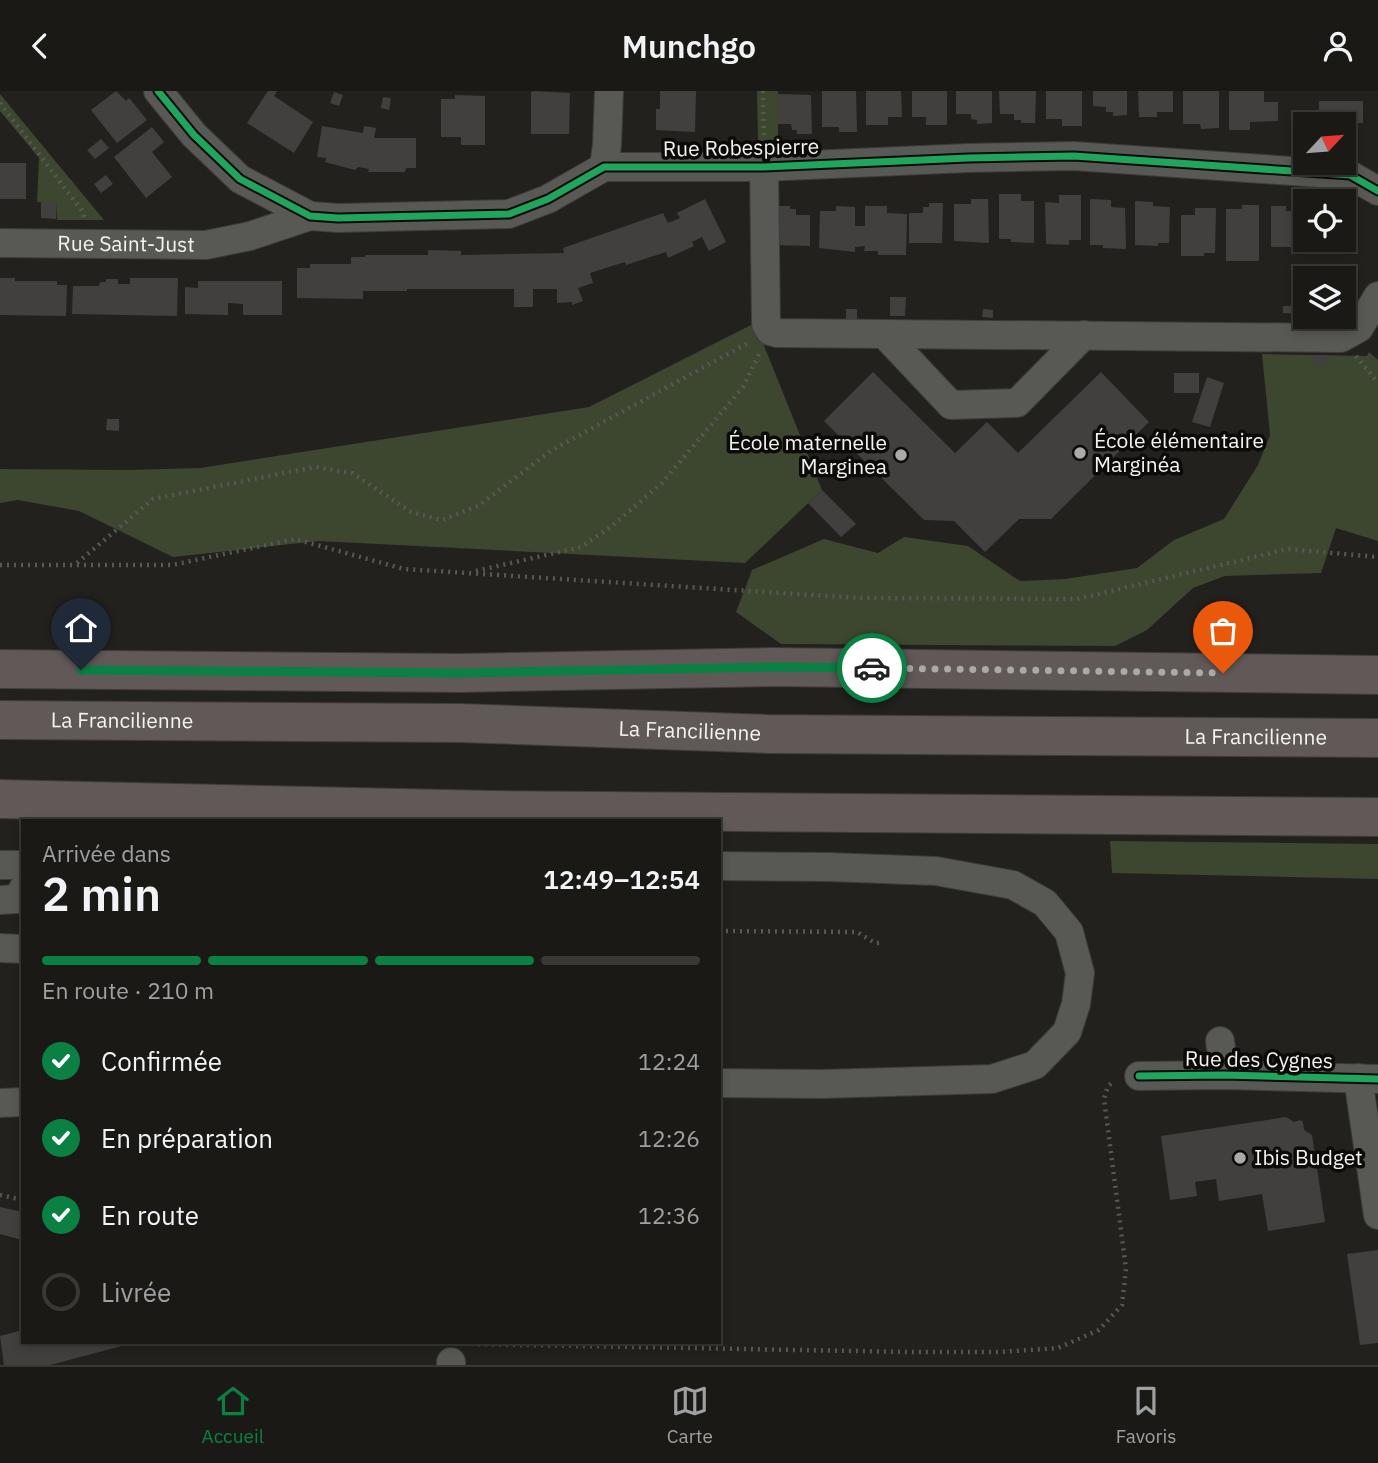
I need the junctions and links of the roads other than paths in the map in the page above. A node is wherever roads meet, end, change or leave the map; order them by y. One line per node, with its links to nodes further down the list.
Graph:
1 (159, 91): 5 (street, Rue Robespierre)
2 (609, 91): 3 (street)
3 (604, 167): 4 (street, Rue Robespierre); 7 (street, Rue Robespierre)
4 (764, 167): 6 (street, Rue Robespierre); 11 (street)
5 (258, 188): 7 (street, Rue Robespierre); 8 (street)
6 (1378, 191)
7 (310, 216): 8 (street, Rue Saint-Just)
8 (250, 236): 9 (street, Rue Saint-Just)
9 (0, 243)
10 (1378, 296): 12 (street)
11 (884, 334): 12 (street); 12 (street)
12 (1084, 335)
13 (0, 669): 14 (highway)
14 (1378, 675)
15 (0, 720): 16 (highway, La Francilienne)
16 (1378, 738)
17 (0, 799): 18 (highway)
18 (72, 800): 19 (highway); 20 (highway)
19 (0, 807)
20 (1378, 817)
21 (0, 865): 22 (street)
22 (21, 865)
23 (721, 866): 34 (street)
24 (0, 886): 25 (street)
25 (21, 887)
26 (21, 892): 27 (street)
27 (0, 900)
28 (0, 948): 29 (street)
29 (21, 949)
30 (1220, 1041): 32 (street)
31 (1139, 1076): 32 (street, Rue des Cygnes)
32 (1225, 1076): 33 (street, Rue des Cygnes)
33 (1368, 1079): 37 (street)
34 (721, 1083)
35 (0, 1103): 36 (street)
36 (21, 1103)
37 (1378, 1215)

